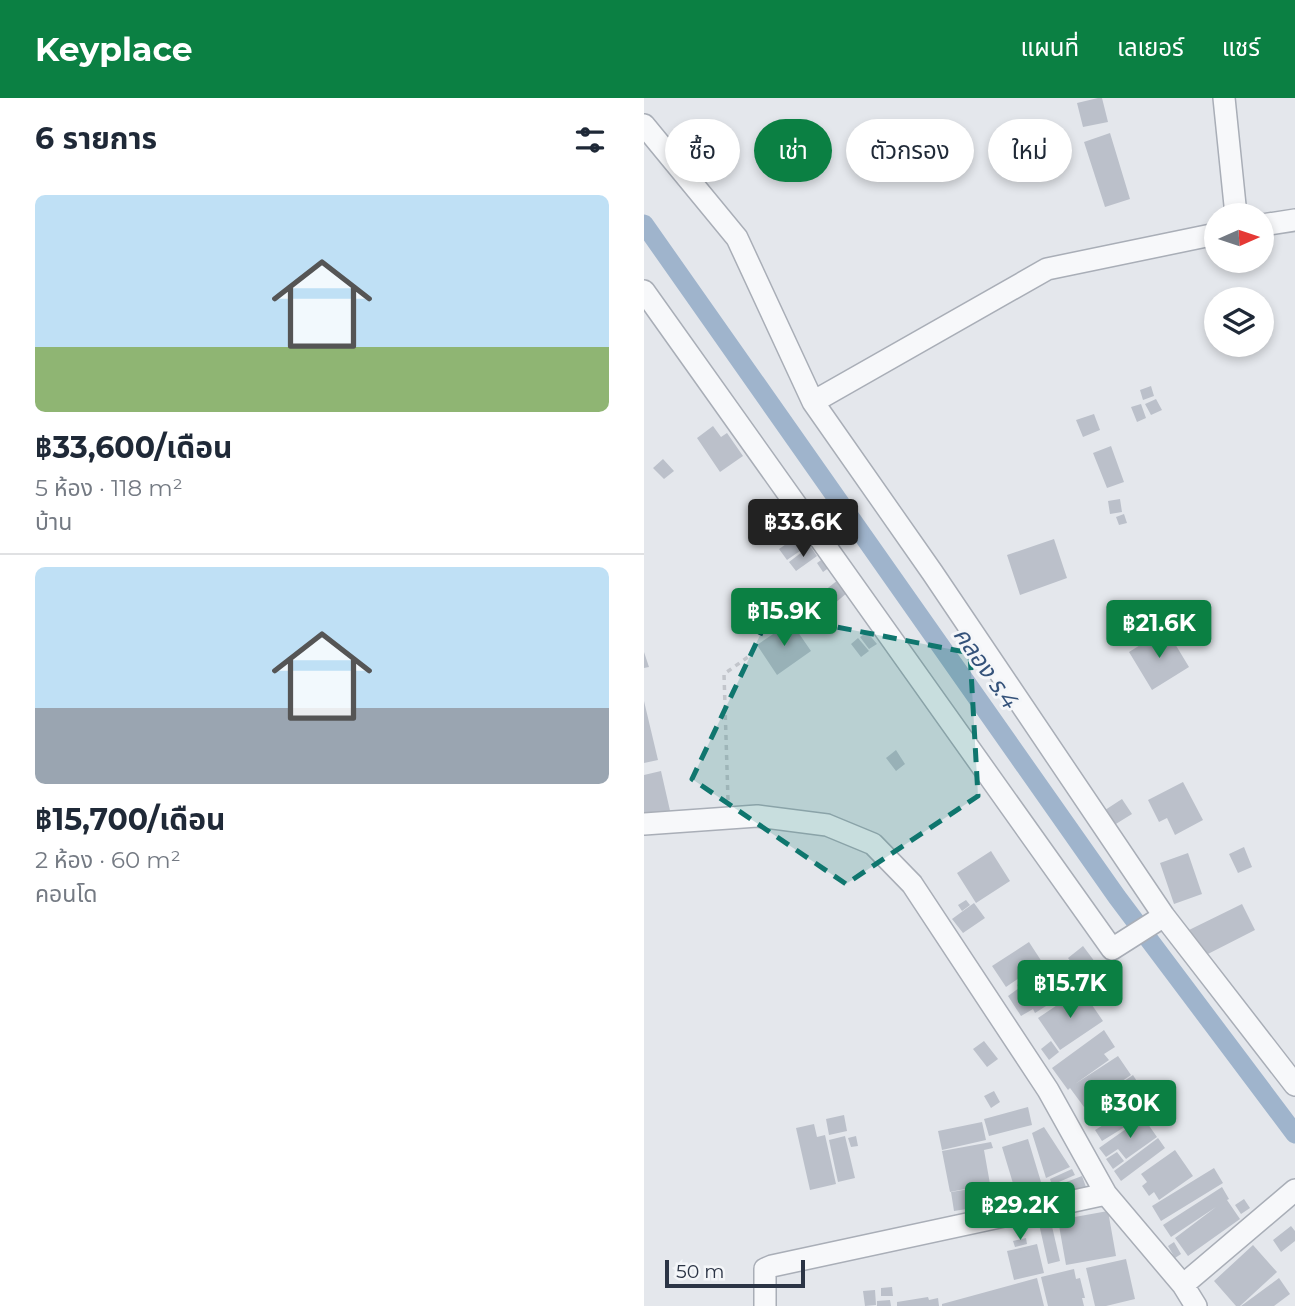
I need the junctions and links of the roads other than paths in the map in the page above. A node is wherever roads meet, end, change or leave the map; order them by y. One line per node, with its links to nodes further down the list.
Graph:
1 (1224, 98): 3 (street)
2 (644, 125): 8 (street)
3 (1235, 203)
4 (1295, 220): 5 (street)
5 (1274, 223)
6 (1204, 236): 8 (street)
7 (644, 291): 10 (street)
8 (813, 401): 10 (street)
9 (644, 824): 13 (street)
10 (1157, 921): 11 (street)
11 (1295, 1085)
12 (1295, 1190): 14 (street)
13 (1106, 1194): 14 (street); 15 (street)
14 (1183, 1285): 16 (street)
15 (759, 1306)
16 (1196, 1306)

